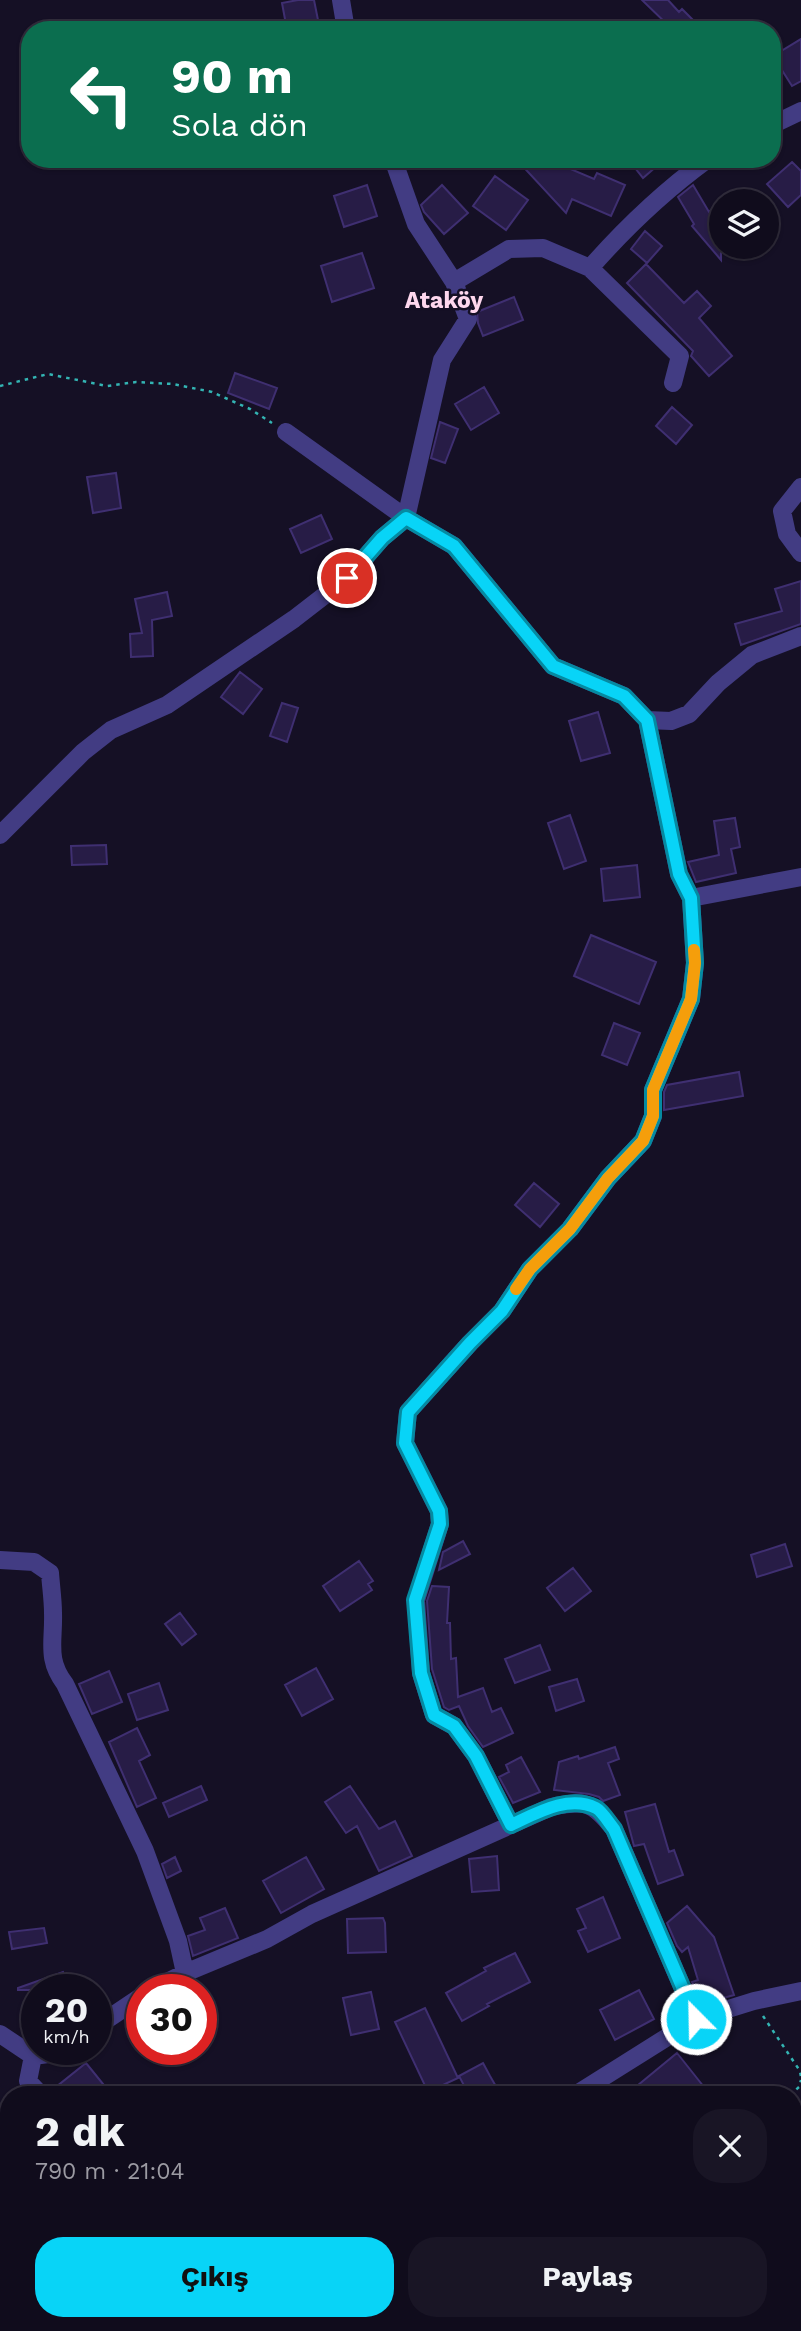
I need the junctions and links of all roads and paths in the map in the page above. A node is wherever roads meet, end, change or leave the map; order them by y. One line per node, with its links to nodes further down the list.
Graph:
1 (341, 0): 2 (street)
2 (344, 21)
3 (801, 111): 4 (street)
4 (781, 122)
5 (396, 168): 8 (street)
6 (696, 168): 7 (street)
7 (590, 268): 8 (street); 9 (street)
8 (454, 282): 13 (street)
9 (673, 383)
10 (0, 386): 11 (path)
11 (286, 432): 13 (street)
12 (801, 487): 14 (street)
13 (406, 518): 16 (street); 17 (street)
14 (801, 553)
15 (801, 636): 16 (street)
16 (647, 720): 19 (street)
17 (0, 835)
18 (801, 877): 19 (street)
19 (691, 898): 21 (street)
20 (0, 1560): 22 (street)
21 (511, 1825): 22 (street); 25 (street)
22 (185, 1973)
23 (801, 1991): 24 (street)
24 (754, 2001): 25 (street); 29 (path)
25 (696, 2019): 31 (street)
26 (0, 2034): 27 (street)
27 (21, 2048)
28 (31, 2065): 30 (street)
29 (801, 2078)
30 (33, 2086)
31 (589, 2086)

